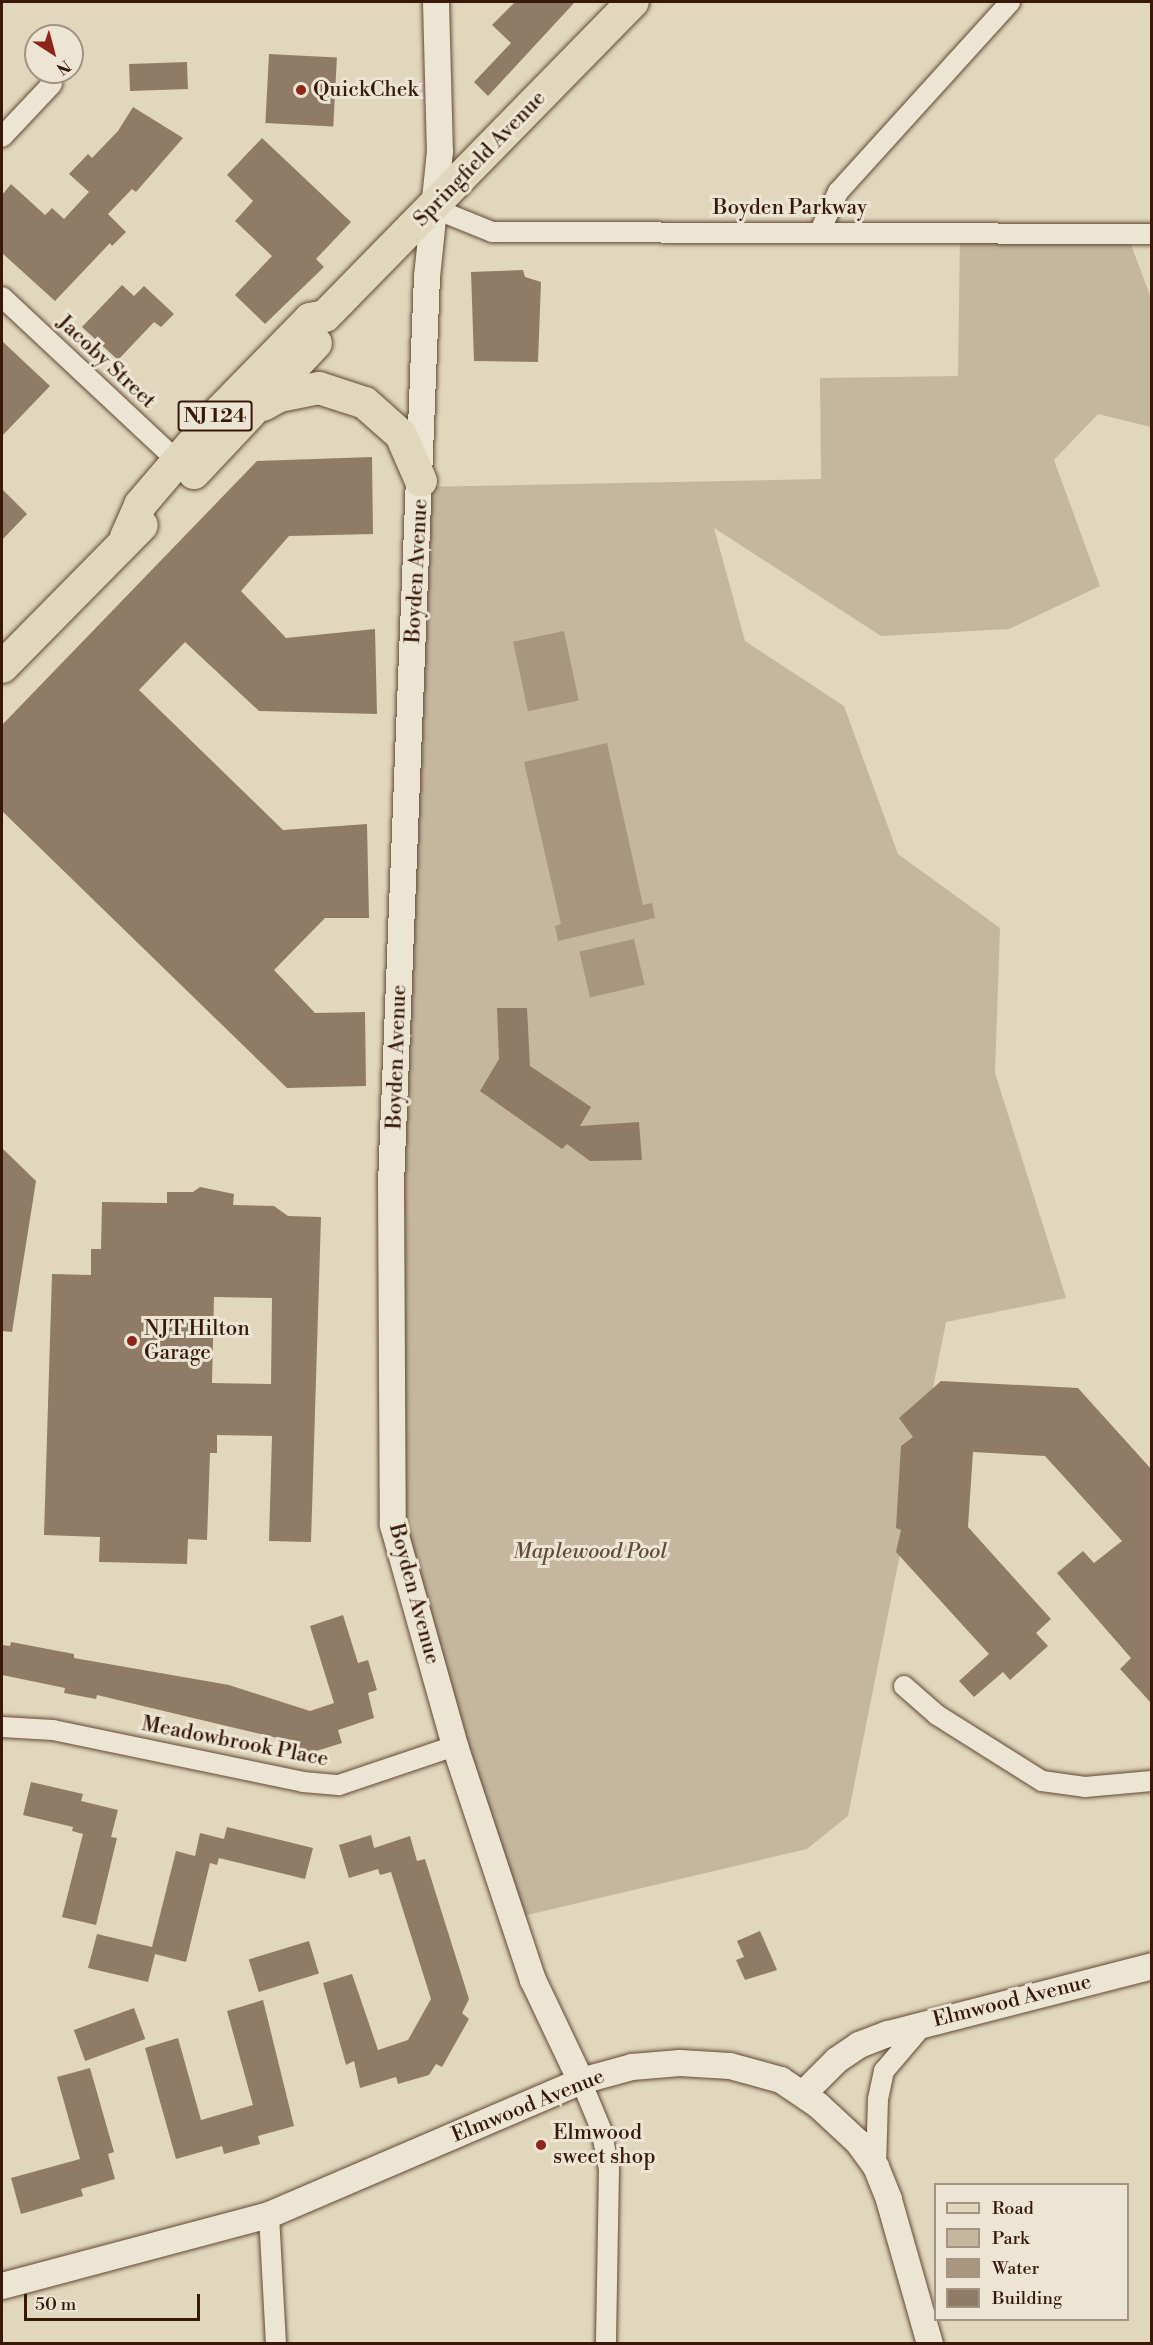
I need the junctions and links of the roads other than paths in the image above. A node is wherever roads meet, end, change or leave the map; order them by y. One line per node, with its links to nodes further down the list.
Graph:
1 (436, 2): 6 (street, Boyden Avenue)
2 (633, 2): 6 (main road, Springfield Avenue / NJ 124)
3 (1010, 2): 7 (street)
4 (52, 84): 5 (street)
5 (2, 137)
6 (433, 208): 7 (street, Boyden Parkway); 10 (main road, Springfield Avenue / NJ 124); 13 (street, Boyden Avenue)
7 (820, 231): 8 (street, Boyden Parkway)
8 (1152, 234)
9 (2, 297): 12 (street, Jacoby Street)
10 (325, 316): 11 (main road, Springfield Avenue / NJ 124); 12 (main road, Springfield Avenue / NJ 124)
11 (238, 424): 13 (main road); 14 (main road, Springfield Avenue / NJ 124)
12 (177, 461): 14 (main road, Springfield Avenue / NJ 124)
13 (421, 481): 18 (street, Boyden Avenue)
14 (126, 537): 15 (main road, Springfield Avenue / NJ 124)
15 (2, 667)
16 (904, 1686): 19 (street)
17 (2, 1727): 18 (street, Meadowbrook Place)
18 (455, 1746): 22 (street, Boyden Avenue)
19 (1152, 1781)
20 (1152, 1966): 21 (street, Elmwood Avenue)
21 (926, 2022): 23 (street, Elmwood Avenue); 24 (street)
22 (581, 2081): 23 (street, Elmwood Avenue); 25 (street, Elmwood Avenue); 28 (street)
23 (804, 2093): 24 (street)
24 (876, 2167): 29 (street)
25 (269, 2215): 26 (street, Elmwood Avenue); 27 (street)
26 (2, 2286)
27 (276, 2343)
28 (606, 2343)
29 (930, 2343)

